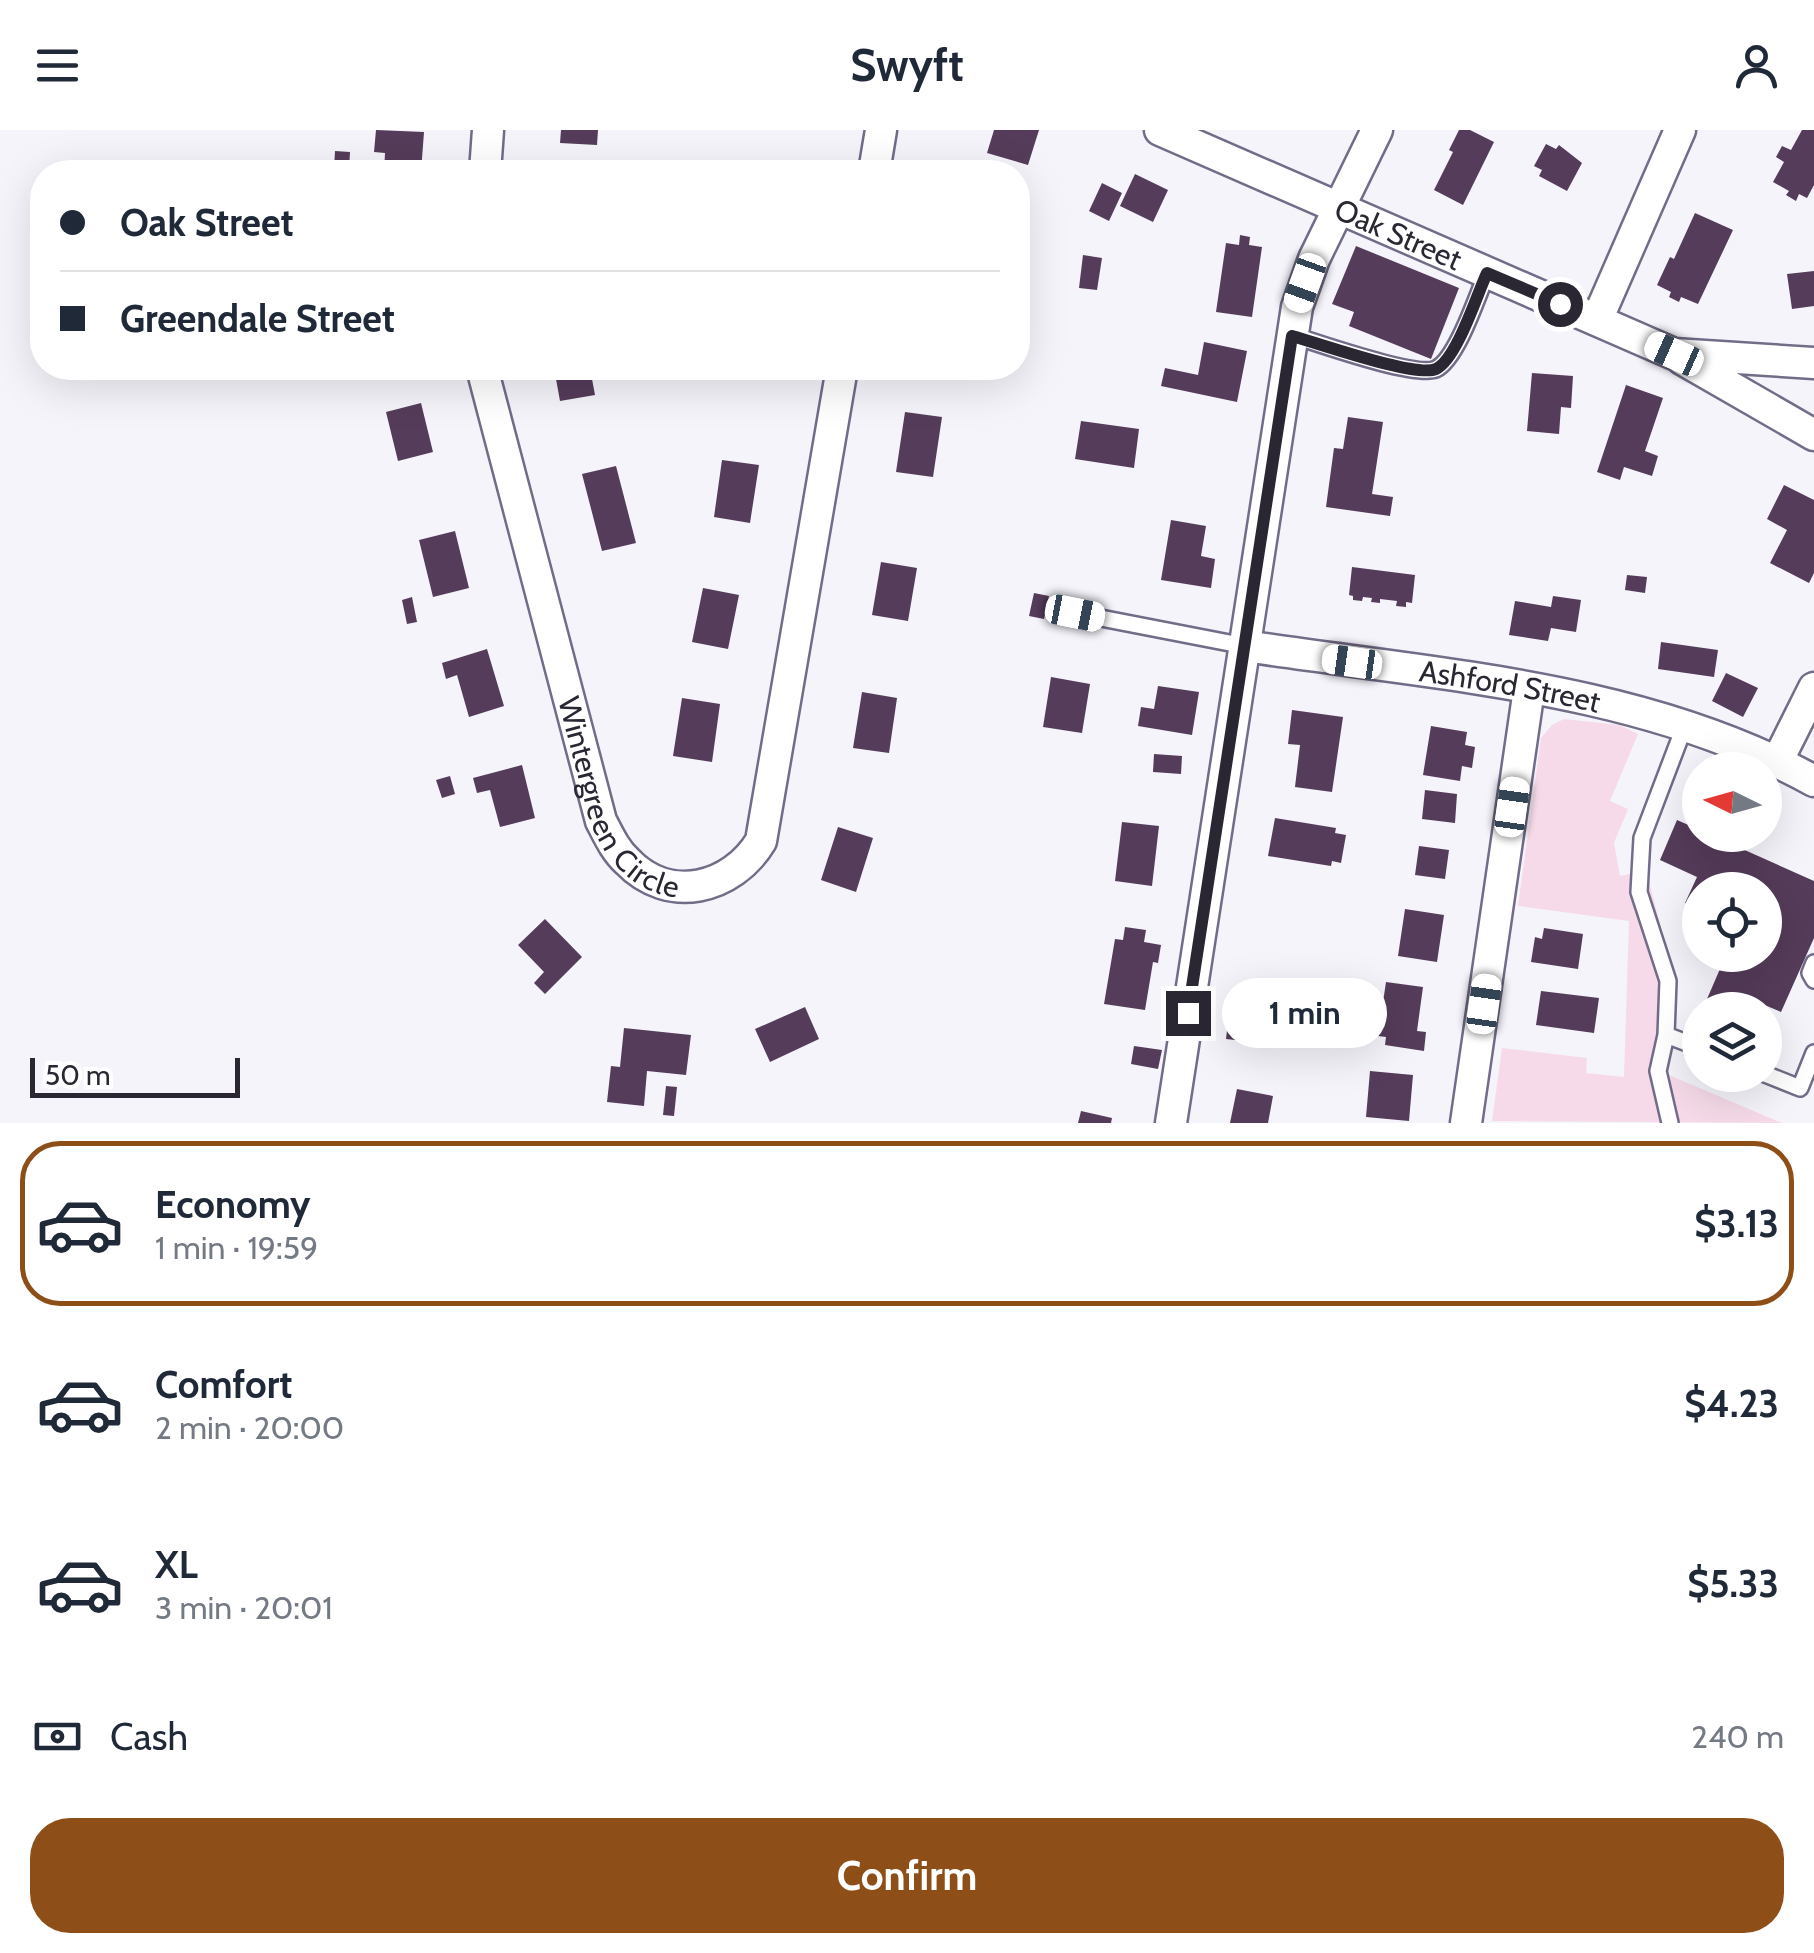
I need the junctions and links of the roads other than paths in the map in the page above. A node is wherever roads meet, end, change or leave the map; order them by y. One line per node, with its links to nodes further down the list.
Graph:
1 (488, 130): 6 (street)
2 (881, 130): 7 (street)
3 (1160, 130): 8 (street, Oak Street)
4 (1377, 130): 8 (street)
5 (1680, 130): 10 (street)
6 (486, 160)
7 (876, 160)
8 (1340, 207): 9 (street, Oak Street); 11 (street)
9 (1487, 273): 10 (street, Oak Street); 11 (lane)
10 (1597, 320): 12 (street, Oak Street)
11 (1292, 336): 18 (street)
12 (1674, 354): 13 (street, Oak Street); 16 (street)
13 (1814, 362)
14 (485, 380): 15 (street, Wintergreen Circle)
15 (840, 380)
16 (1814, 434)
17 (1075, 613): 18 (lane, Ashford Street)
18 (1245, 646): 19 (street, Ashford Street); 32 (street)
19 (1529, 688): 21 (street, Ashford Street); 33 (street)
20 (1814, 688): 23 (street)
21 (1685, 725): 22 (street, Ashford Street); 28 (lane)
22 (1753, 752)
23 (1782, 754)
24 (1782, 764): 25 (street, Ashford Street)
25 (1814, 781)
26 (1814, 963): 27 (lane)
27 (1814, 980)
28 (1666, 1035): 29 (lane); 34 (lane)
29 (1682, 1041)
30 (1814, 1053): 31 (lane)
31 (1782, 1081)
32 (1171, 1123)
33 (1466, 1123)
34 (1670, 1123)

